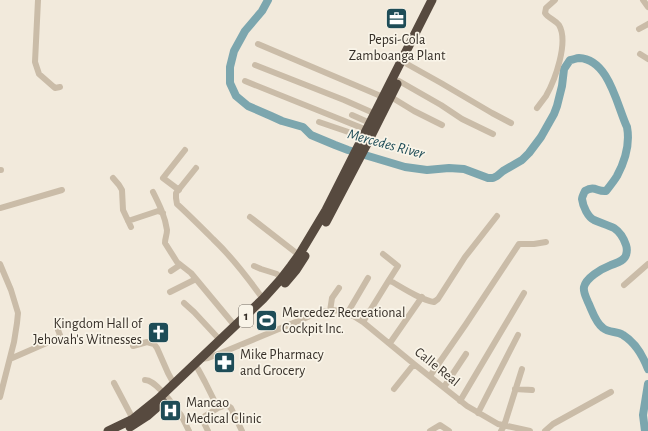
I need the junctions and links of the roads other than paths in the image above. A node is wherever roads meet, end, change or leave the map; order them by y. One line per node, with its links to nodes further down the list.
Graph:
1 (38, 0): 16 (street)
2 (432, 0): 17 (highway, 1)
3 (438, 0): 12 (highway, 1)
4 (555, 0): 18 (street)
5 (643, 0): 6 (street)
6 (648, 6)
7 (648, 24): 8 (street)
8 (639, 29)
9 (258, 44): 17 (street)
10 (640, 54): 11 (street)
11 (648, 59)
12 (407, 64): 14 (highway, 1); 22 (street)
13 (255, 65): 20 (street)
14 (398, 80): 17 (highway, 1); 24 (street)
15 (245, 81): 25 (street)
16 (60, 87)
17 (387, 97): 20 (highway, 1); 23 (street)
18 (537, 108)
19 (352, 115): 25 (street)
20 (378, 115): 25 (highway, 1); 25 (highway, 1)
21 (319, 122): 25 (street)
22 (511, 122)
23 (442, 125)
24 (493, 134)
25 (366, 135): 28 (highway, 1)
26 (184, 150): 31 (street)
27 (196, 168): 31 (street)
28 (350, 169): 39 (highway, 1); 66 (highway, 1)
29 (113, 178): 34 (street)
30 (62, 190): 33 (street)
31 (179, 190): 54 (street)
32 (153, 192): 34 (street)
33 (0, 208)
34 (163, 213): 42 (street)
35 (497, 216): 53 (street)
36 (250, 217): 39 (street)
37 (546, 242): 72 (street)
38 (383, 254): 48 (street)
39 (299, 255): 47 (highway, 1)
40 (0, 264): 68 (street)
41 (648, 264): 49 (street)
42 (180, 265): 44 (street); 46 (street)
43 (254, 266): 47 (street)
44 (171, 272)
45 (368, 278): 57 (street)
46 (196, 279): 51 (street); 59 (street)
47 (281, 279): 54 (highway, 1)
48 (389, 280): 53 (street); 58 (street)
49 (624, 285)
50 (339, 288): 56 (street)
51 (170, 292)
52 (524, 293): 83 (street)
53 (422, 297): 63 (street)
54 (263, 299): 59 (highway, 1)
55 (184, 303): 62 (street)
56 (330, 311): 57 (street); 66 (street)
57 (348, 312): 58 (street, Calle Real)
58 (363, 322): 63 (street, Calle Real)
59 (235, 326): 62 (highway, 1)
60 (58, 330): 68 (street)
61 (518, 335): 85 (street)
62 (220, 340): 67 (highway, 1)
63 (390, 343): 69 (street, Calle Real)
64 (133, 346): 75 (street)
65 (466, 354): 76 (street)
66 (211, 357): 67 (street); 70 (highway, 1)
67 (201, 358): 75 (highway, 1)
68 (10, 359): 82 (street)
69 (414, 364): 72 (street, Calle Real); 77 (street)
70 (198, 369): 81 (highway, 1); 84 (street)
71 (522, 369): 78 (street)
72 (430, 376): 76 (street, Calle Real)
73 (145, 380): 81 (street)
74 (114, 383): 86 (street)
75 (174, 384): 81 (highway, 1)
76 (444, 387): 83 (street, Calle Real)
77 (394, 389)
78 (515, 389): 79 (street); 87 (street)
79 (532, 390)
80 (611, 392): 96 (street)
81 (166, 395): 86 (highway, 1); 89 (highway, 1); 90 (street)
82 (0, 397)
83 (460, 401): 85 (street, Calle Real)
84 (218, 408): 91 (street); 92 (street)
85 (478, 413): 87 (street, Calle Real)
86 (132, 418): 88 (highway, 1)
87 (499, 428): 95 (street, Calle Real)
88 (108, 431)
89 (122, 431)
90 (189, 431)
91 (208, 431)
92 (242, 431)
93 (430, 431): 94 (street)
94 (449, 431)
95 (530, 431)
96 (545, 431)

